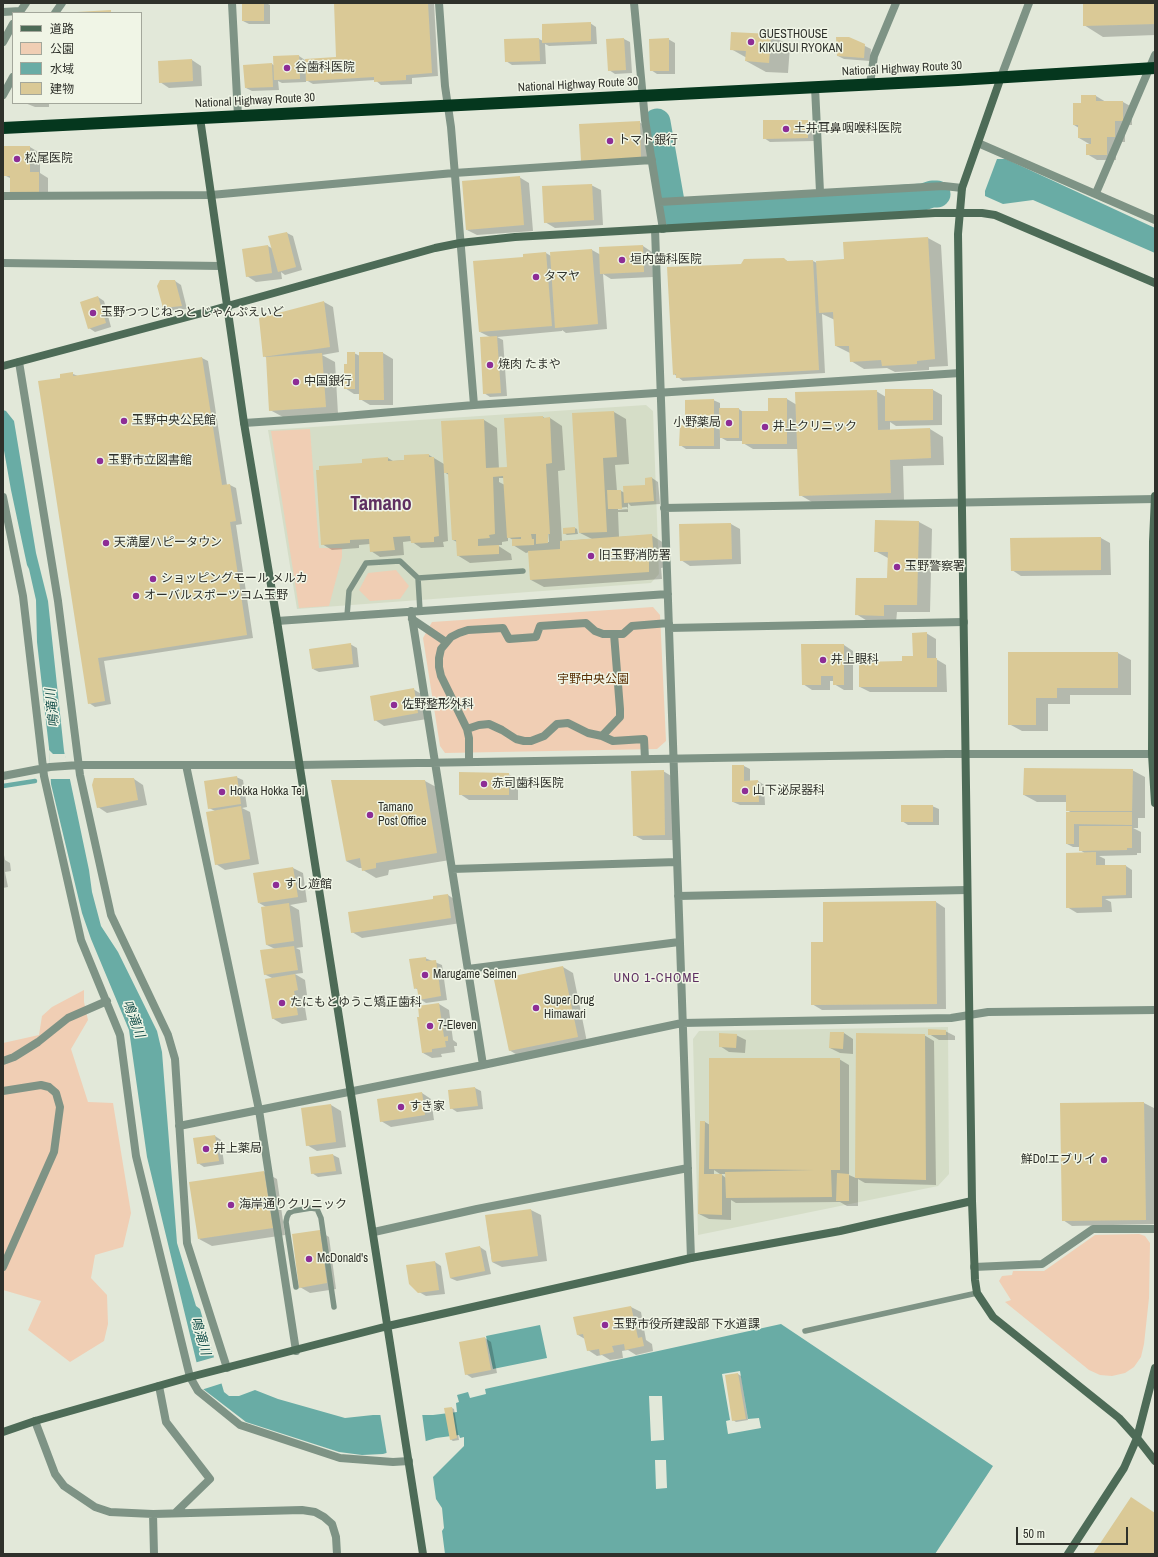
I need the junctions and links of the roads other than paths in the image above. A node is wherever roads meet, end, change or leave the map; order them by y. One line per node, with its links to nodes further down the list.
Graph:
1 (26, 3): 9 (street)
2 (62, 3): 10 (street)
3 (232, 3): 22 (street)
4 (440, 3): 21 (street)
5 (634, 3): 20 (street)
6 (896, 3): 17 (street)
7 (1029, 3): 15 (street)
8 (3, 12): 9 (street)
9 (20, 12)
10 (56, 12)
11 (12, 26): 12 (street)
12 (3, 42)
13 (1155, 55): 14 (street)
14 (1152, 68): 15 (highway, National Highway Route 30); 30 (street)
15 (1001, 77): 17 (highway, National Highway Route 30); 25 (street)
16 (12, 79): 19 (street)
17 (870, 84): 18 (highway, National Highway Route 30)
18 (815, 87): 20 (highway, National Highway Route 30); 29 (street)
19 (3, 95)
20 (643, 95): 21 (highway, National Highway Route 30); 26 (street)
21 (448, 106): 22 (highway, National Highway Route 30); 27 (street)
22 (238, 116): 23 (highway, National Highway Route 30)
23 (200, 118): 24 (highway, National Highway Route 30); 31 (street)
24 (3, 128)
25 (978, 143): 28 (street); 30 (street)
26 (652, 160): 27 (street); 33 (street)
27 (454, 173): 31 (street); 37 (street)
28 (962, 188): 29 (street); 34 (street)
29 (820, 192): 33 (street)
30 (1096, 193): 35 (street)
31 (211, 195): 32 (street); 39 (street)
32 (3, 196)
33 (667, 201): 36 (street)
34 (959, 213): 36 (street); 40 (street); 44 (street)
35 (1155, 220)
36 (659, 229): 37 (street); 45 (street)
37 (460, 243): 41 (street); 46 (street)
38 (3, 263): 39 (street)
39 (221, 266): 41 (street)
40 (1155, 283)
41 (227, 306): 42 (street); 47 (street)
42 (19, 362): 43 (street); 72 (street)
43 (3, 366)
44 (960, 373): 45 (street); 51 (street)
45 (660, 393): 46 (street); 52 (street)
46 (474, 405): 47 (street)
47 (244, 423): 59 (street)
48 (1155, 496): 50 (street)
49 (3, 497): 75 (street)
50 (1155, 499): 51 (street); 67 (street)
51 (962, 502): 52 (street); 60 (street)
52 (664, 508): 55 (street)
53 (523, 571): 54 (lane)
54 (418, 578): 56 (lane); 58 (lane)
55 (668, 594): 56 (street); 61 (street)
56 (420, 611): 57 (street)
57 (411, 615): 58 (street); 63 (street); 70 (street)
58 (347, 616): 59 (street)
59 (277, 621): 74 (street)
60 (964, 622): 61 (street); 66 (street)
61 (669, 626): 62 (street); 68 (street)
62 (614, 634): 63 (street); 65 (street)
63 (446, 642): 64 (street)
64 (467, 729): 65 (street); 71 (street)
65 (602, 736): 69 (street)
66 (966, 754): 67 (street); 68 (street); 80 (street)
67 (1152, 754): 77 (street)
68 (674, 758): 69 (street); 78 (street)
69 (644, 759): 71 (street)
70 (435, 762): 71 (street); 74 (street); 79 (street)
71 (469, 762)
72 (79, 765): 73 (street); 75 (street); 93 (street)
73 (186, 765): 74 (street); 92 (street)
74 (300, 765): 91 (street)
75 (46, 767): 76 (street); 84 (street)
76 (3, 776)
77 (1155, 803)
78 (677, 862): 79 (street); 81 (street)
79 (452, 869): 83 (street)
80 (967, 890): 81 (street); 86 (street)
81 (678, 896): 82 (street)
82 (679, 942): 83 (street); 87 (street)
83 (468, 969): 89 (street)
84 (107, 1001): 88 (street); 109 (street)
85 (1155, 1010): 86 (street)
86 (970, 1015): 87 (street); 95 (street)
87 (682, 1023): 89 (street); 94 (street)
88 (3, 1061)
89 (483, 1065): 91 (street)
90 (3, 1090): 99 (street)
91 (352, 1092): 92 (street); 97 (street)
92 (259, 1110): 93 (street); 106 (street)
93 (179, 1126): 108 (street)
94 (688, 1168): 97 (street); 98 (street)
95 (972, 1201): 98 (street); 100 (street)
96 (1155, 1228): 100 (street)
97 (374, 1232): 104 (street)
98 (691, 1258): 104 (street)
99 (3, 1267)
100 (974, 1267): 102 (street)
101 (296, 1287): 103 (lane)
102 (977, 1293): 105 (lane); 113 (street)
103 (334, 1307)
104 (388, 1326): 106 (street); 114 (street)
105 (805, 1331)
106 (296, 1351): 108 (street)
107 (1155, 1368): 113 (street)
108 (224, 1369): 109 (street)
109 (194, 1377): 110 (street); 114 (street)
110 (159, 1386): 111 (street); 116 (street)
111 (35, 1421): 112 (street); 117 (street)
112 (3, 1432)
113 (1137, 1438): 115 (street); 121 (street)
114 (408, 1461): 120 (street)
115 (1155, 1461)
116 (175, 1513): 117 (street); 119 (street)
117 (153, 1514): 118 (street)
118 (154, 1554)
119 (337, 1554)
120 (423, 1554)
121 (1068, 1554)

